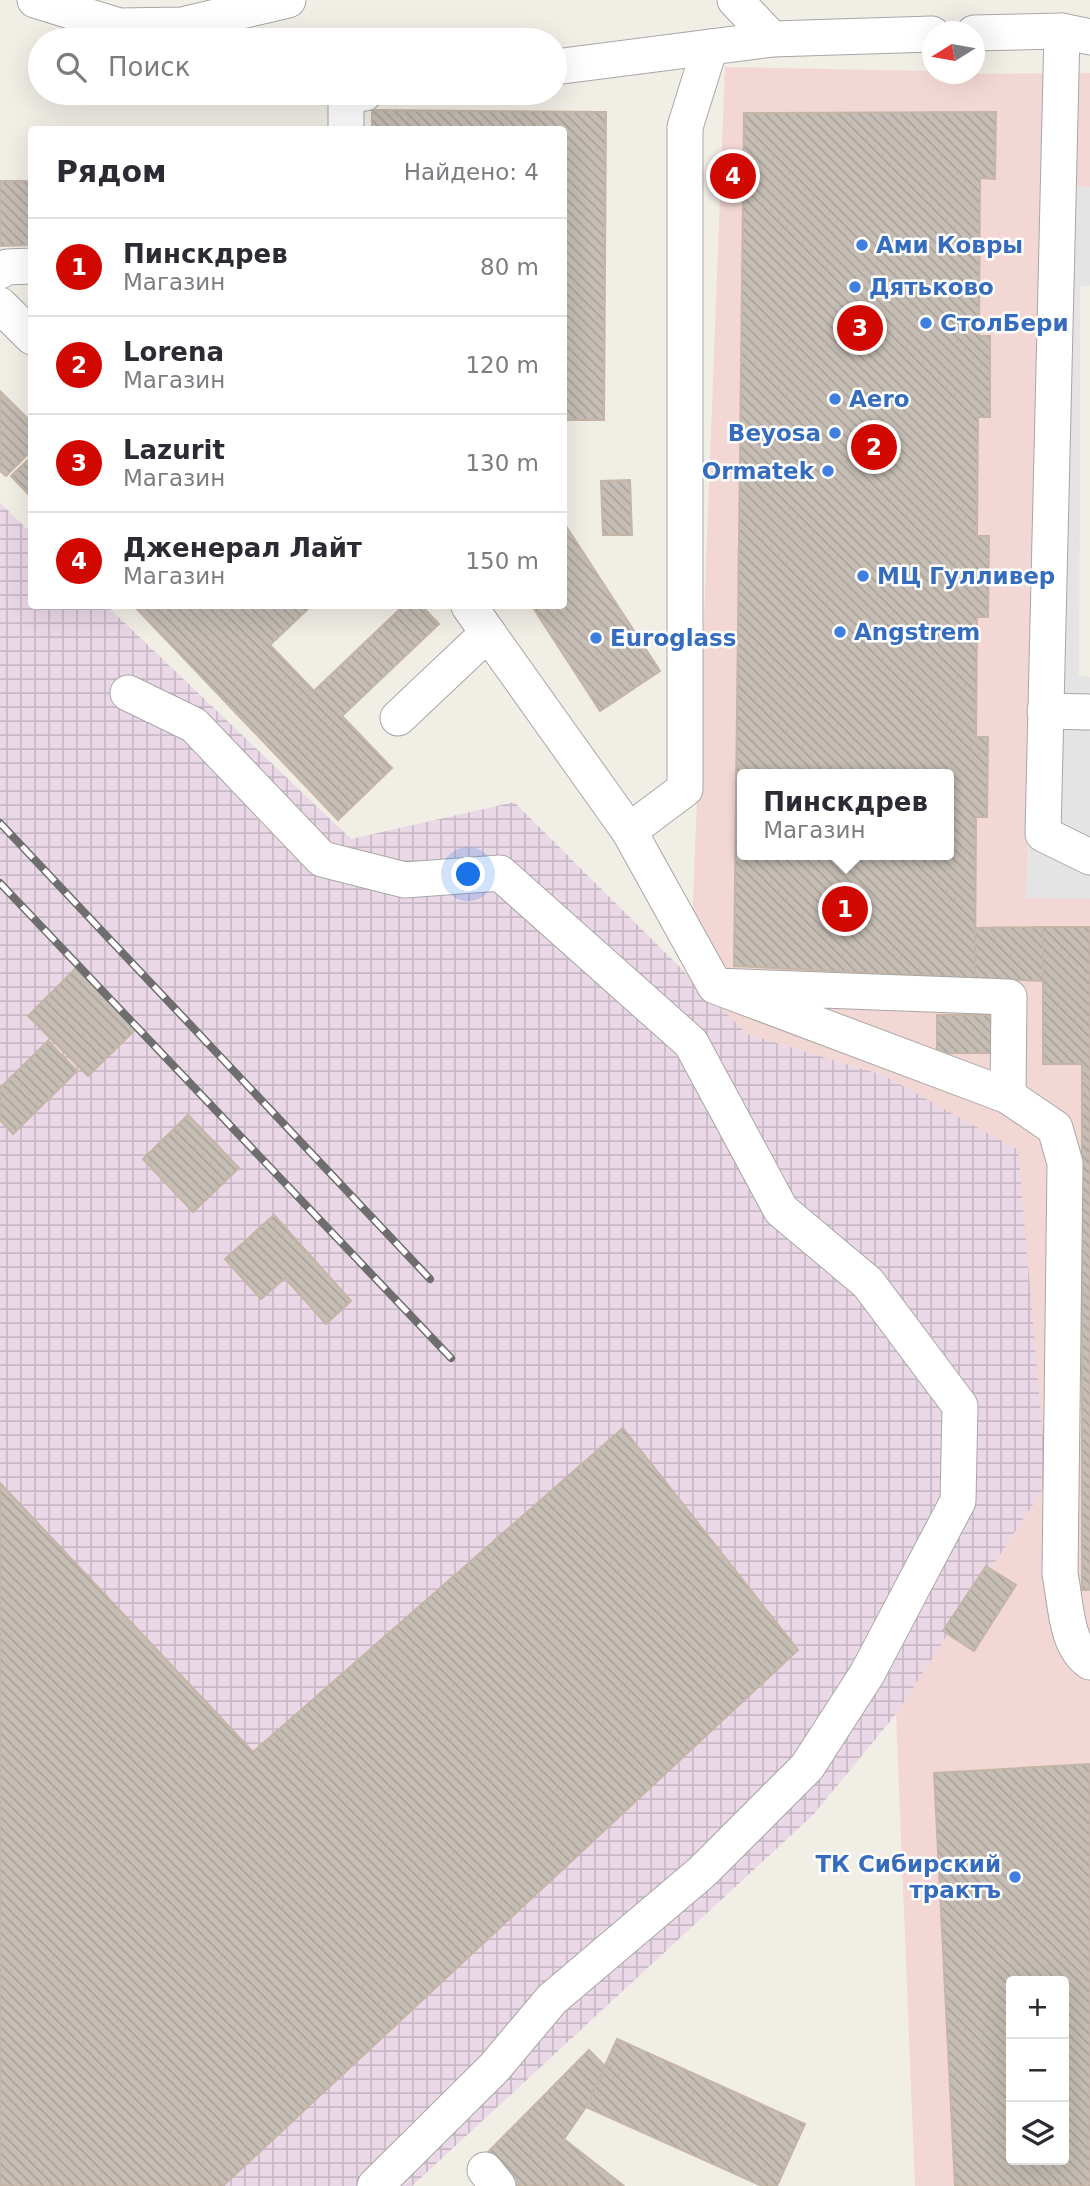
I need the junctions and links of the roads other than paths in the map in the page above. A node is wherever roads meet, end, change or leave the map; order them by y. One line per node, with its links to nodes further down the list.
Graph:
1 (36, 0): 3 (lane)
2 (735, 0): 7 (lane)
3 (264, 2)
4 (985, 33): 6 (lane)
5 (922, 34): 7 (lane)
6 (1076, 34): 18 (lane)
7 (772, 38): 8 (lane)
8 (710, 47): 9 (lane); 21 (lane)
9 (567, 65)
10 (346, 105): 11 (lane)
11 (346, 126)
12 (28, 266): 13 (lane)
13 (0, 271)
14 (0, 305): 15 (lane)
15 (28, 333)
16 (478, 619): 20 (lane); 21 (lane)
17 (128, 693): 26 (lane)
18 (1045, 711): 19 (lane); 22 (lane)
19 (1090, 712)
20 (398, 718)
21 (629, 831): 23 (lane)
22 (1090, 857)
23 (715, 986): 24 (lane); 24 (lane)
24 (1008, 1097): 25 (lane)
25 (1090, 1662)
26 (375, 2186)

